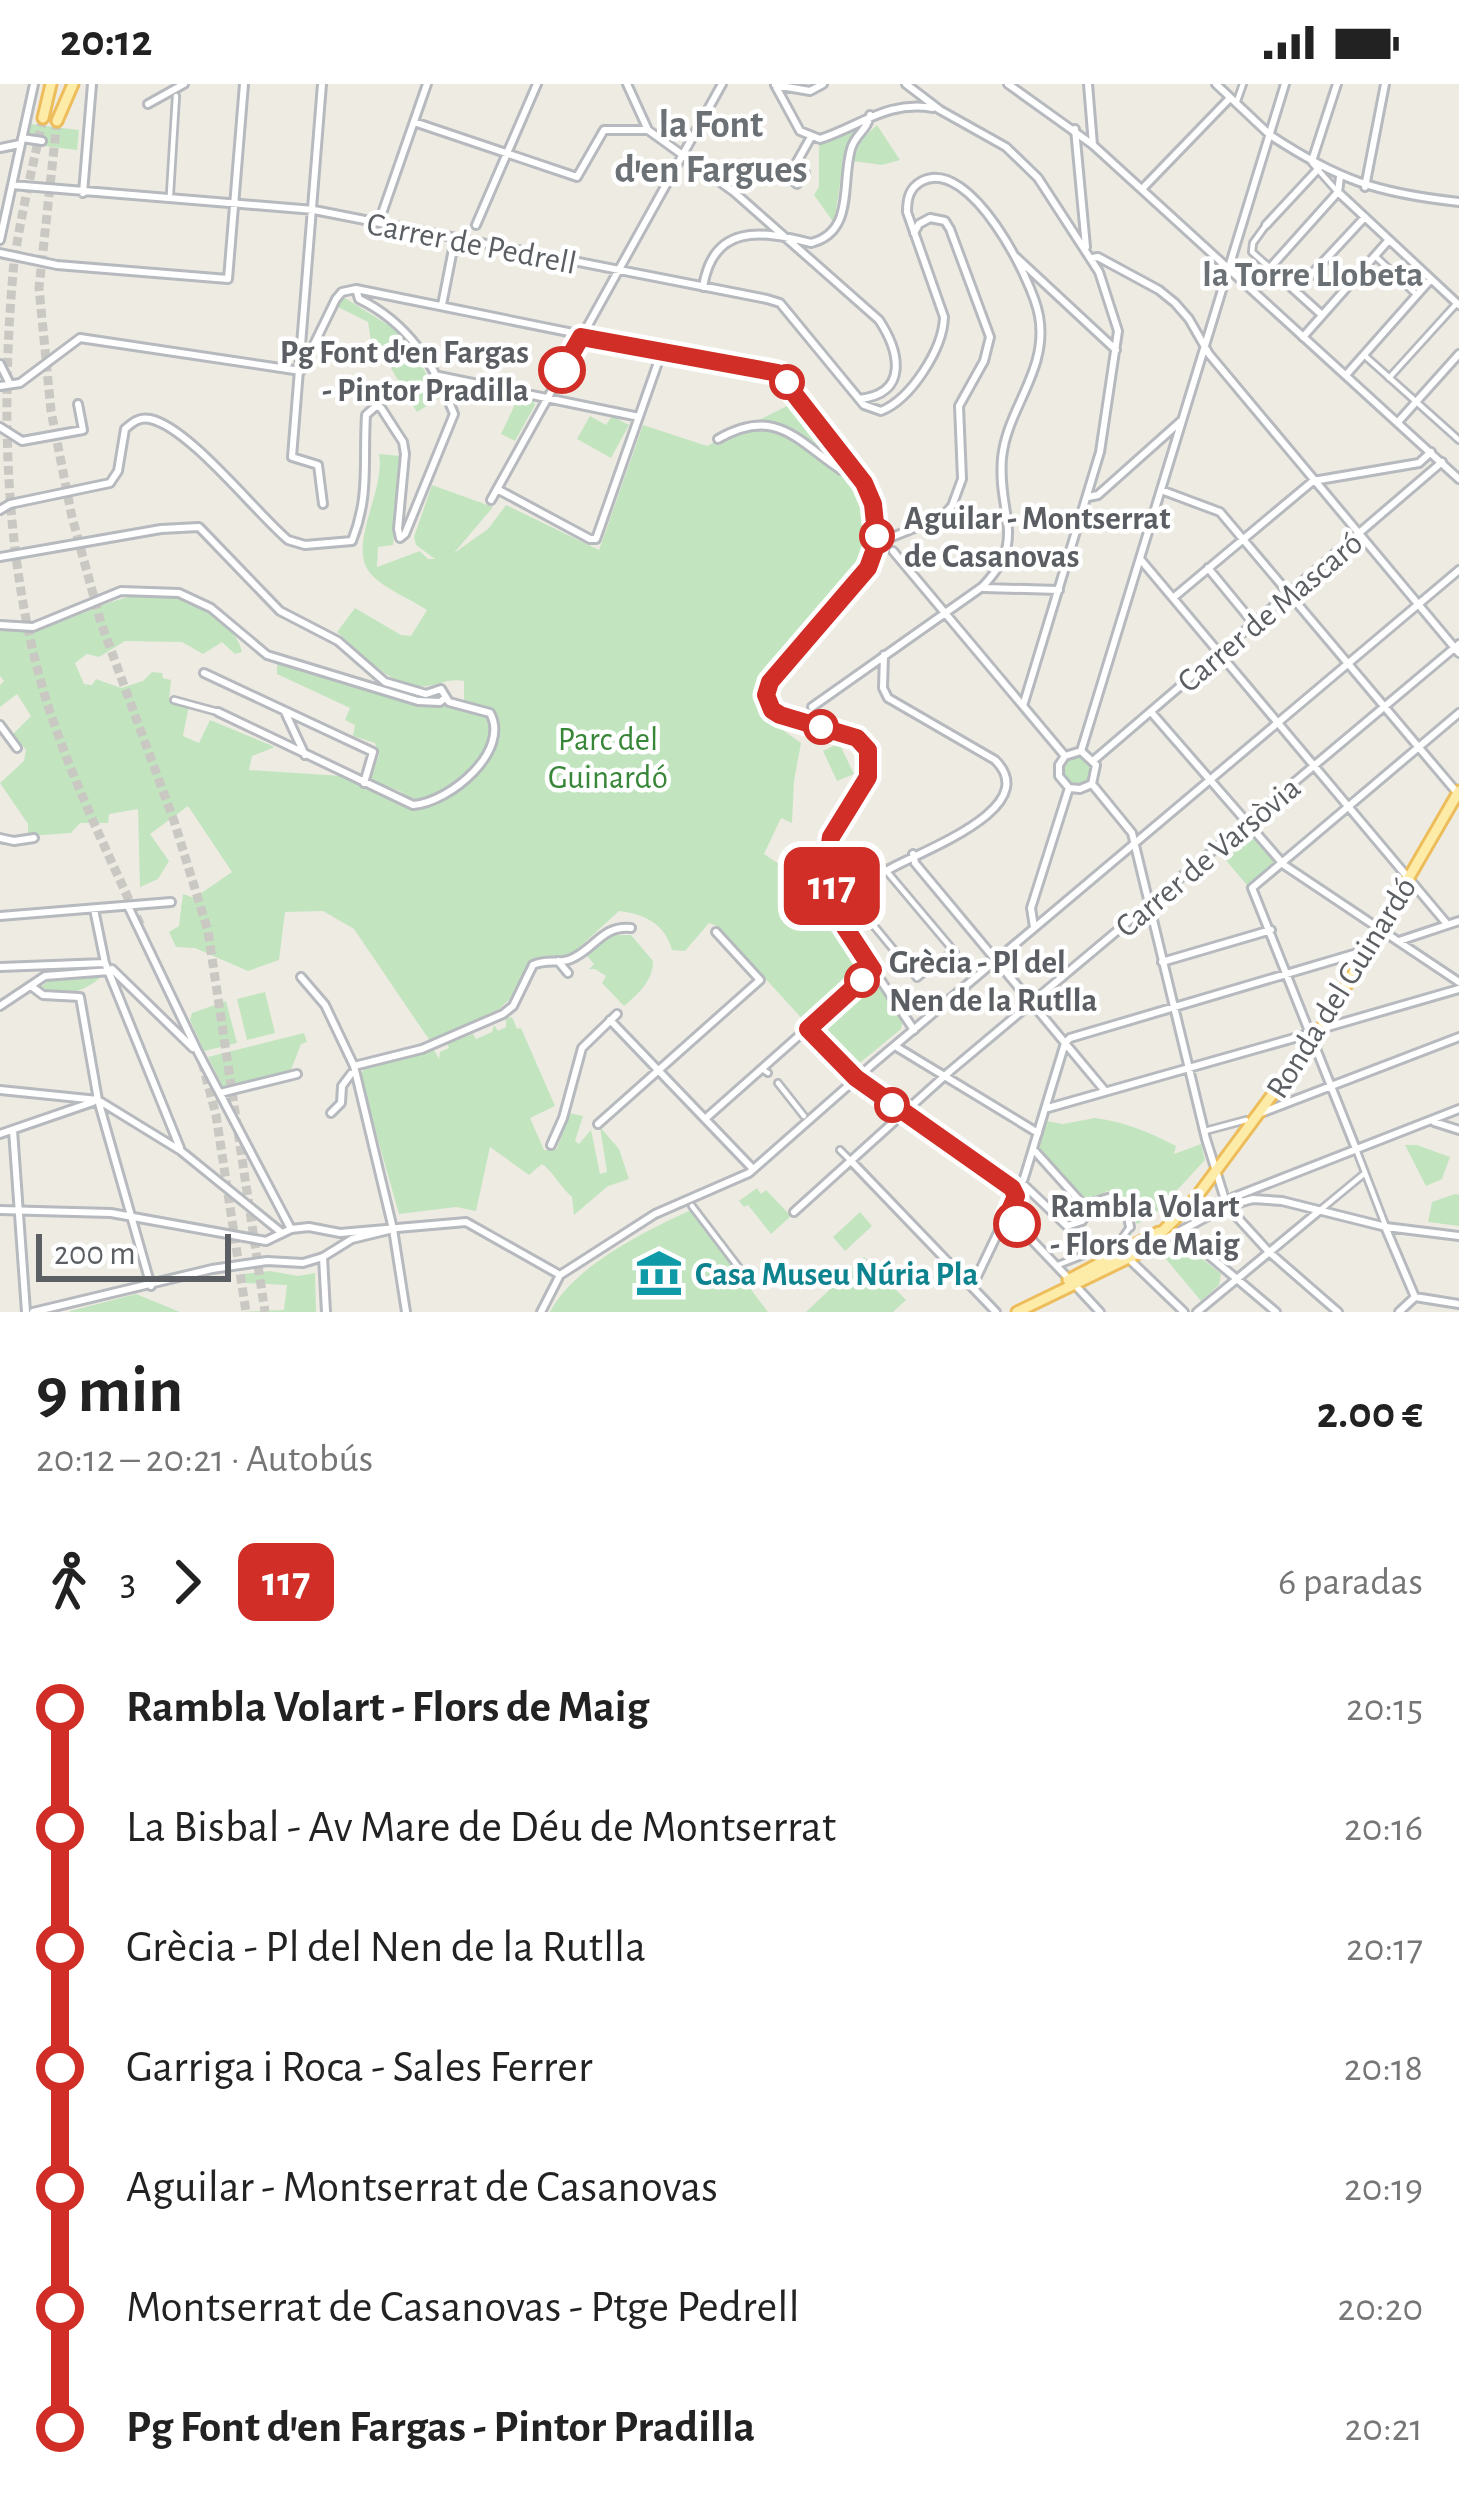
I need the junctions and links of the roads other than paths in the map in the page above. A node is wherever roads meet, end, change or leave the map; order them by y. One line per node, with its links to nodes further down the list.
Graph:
1 (34, 84): 36 (street)
2 (51, 84): 23 (main road)
3 (73, 84): 25 (main road)
4 (92, 84): 49 (street)
5 (184, 84): 26 (street)
6 (244, 84): 52 (street)
7 (322, 84): 53 (street)
8 (427, 84): 31 (street)
9 (537, 84): 41 (street)
10 (627, 84): 33 (street)
11 (722, 84): 40 (street)
12 (824, 84): 21 (street)
13 (906, 84): 27 (street)
14 (1008, 84): 32 (street)
15 (1088, 84): 38 (street)
16 (1216, 84): 24 (street)
17 (1243, 84): 24 (street)
18 (1285, 84): 34 (street)
19 (1337, 84): 42 (street)
20 (1385, 84): 46 (street)
21 (775, 85): 35 (street)
22 (176, 95): 50 (street)
23 (48, 98): 25 (main road); 29 (main road)
24 (1233, 100): 34 (street); 47 (street)
25 (63, 101): 30 (main road)
26 (148, 104)
27 (940, 110): 28 (street); 65 (street)
28 (870, 115): 35 (street); 59 (street)
29 (43, 118)
30 (57, 122)
31 (414, 122): 41 (street); 55 (street)
32 (1075, 129): 38 (street); 65 (street)
33 (648, 130): 40 (street); 41 (street)
34 (1270, 135): 42 (street); 68 (street)
35 (811, 137): 43 (street)
36 (21, 141): 37 (street); 39 (street); 45 (street)
37 (42, 141)
38 (1093, 145): 47 (street)
39 (0, 148)
40 (683, 152): 59 (street); 69 (street)
41 (507, 153): 56 (street)
42 (1316, 167): 44 (street); 48 (street); 57 (street)
43 (805, 173)
44 (1340, 177): 46 (street); 48 (street)
45 (12, 185): 49 (street, Carrer de Pedrell); 61 (street)
46 (1365, 187): 51 (street)
47 (1142, 190): 68 (street)
48 (1338, 192): 54 (street); 67 (street)
49 (83, 193): 52 (street, Carrer de Pedrell)
50 (170, 194)
51 (1459, 202)
52 (233, 205): 53 (street, Carrer de Pedrell); 64 (street)
53 (314, 210): 55 (street, Carrer de Pedrell); 87 (street)
54 (1365, 217): 62 (street); 74 (street)
55 (379, 222): 60 (street, Carrer de Pedrell)
56 (476, 225)
57 (1266, 225): 67 (street)
58 (914, 233): 63 (street); 93 (street, Carrer de Pedrell); 115 (street)
59 (783, 236): 71 (street); 93 (street)
60 (454, 239): 69 (street, Carrer de Pedrell); 77 (street)
61 (0, 240)
62 (1389, 240): 66 (street); 70 (street)
63 (1011, 251): 83 (street); 121 (street)
64 (0, 253)
65 (1088, 254): 81 (street); 83 (street)
66 (1375, 256): 75 (street); 78 (street)
67 (1270, 268): 73 (street); 74 (street)
68 (1229, 269): 73 (street); 81 (street)
69 (618, 270): 71 (street, Carrer de Pedrell); 79 (street)
70 (1431, 279): 75 (street); 76 (street)
71 (703, 287): 93 (street, Carrer de Pedrell)
72 (360, 289): 77 (street); 87 (street); 88 (street)
73 (1251, 289): 80 (street)
74 (1296, 291): 78 (street)
75 (1418, 295): 84 (street)
76 (1458, 304): 90 (street)
77 (442, 305): 79 (street)
78 (1322, 315): 80 (street)
79 (581, 337): 82 (street); 92 (street)
80 (1303, 337): 89 (street)
81 (1204, 348): 97 (street); 106 (street)
82 (662, 351): 96 (street); 104 (street)
83 (1117, 353): 109 (street)
84 (1364, 355): 89 (street); 90 (street)
85 (1459, 355): 94 (street)
86 (0, 364): 91 (street)
87 (301, 371): 91 (street); 111 (street)
88 (434, 375): 92 (street); 112 (street)
89 (1346, 375): 98 (street)
90 (1389, 378): 94 (street)
91 (4, 384)
92 (546, 399): 96 (street); 107 (street)
93 (859, 399)
94 (1416, 402): 98 (street); 101 (street)
95 (77, 404): 99 (street)
96 (639, 417): 107 (street)
97 (1182, 420): 108 (street); 109 (street)
98 (1398, 422): 102 (street)
99 (0, 427)
100 (718, 439): 104 (street)
101 (1459, 440)
102 (1431, 452): 103 (street); 106 (street)
103 (1442, 462): 105 (street); 113 (street, Carrer de Mascaró)
104 (852, 464): 115 (street)
105 (1459, 479)
106 (1313, 481): 113 (street); 114 (street)
107 (496, 489): 110 (street)
108 (1161, 490): 114 (street); 118 (street)
109 (1088, 497): 122 (street)
110 (491, 500)
111 (322, 504)
112 (0, 510)
113 (1360, 536): 123 (street, Carrer de Mascaró); 125 (street)
114 (1243, 539): 119 (street); 123 (street)
115 (877, 543): 167 (street)
116 (893, 550): 126 (street)
117 (0, 557): 134 (street)
118 (1141, 560): 124 (street); 147 (street)
119 (1208, 568): 124 (street); 127 (street)
120 (1459, 569): 125 (street)
121 (982, 587): 122 (street); 126 (street)
122 (1059, 590): 137 (street)
123 (1289, 594): 127 (street, Carrer de Mascaró); 132 (street)
124 (1173, 598): 130 (street)
125 (1418, 605): 129 (street); 132 (street)
126 (947, 612): 131 (street); 137 (street)
127 (1254, 623): 130 (street, Carrer de Mascaró)
128 (0, 626): 134 (street)
129 (1457, 648): 138 (street, Carrer de Varsòvia)
130 (1219, 653): 141 (street, Carrer de Mascaró); 143 (street)
131 (884, 656): 136 (street); 162 (street)
132 (1348, 665): 138 (street); 143 (street)
133 (204, 673): 139 (street)
134 (433, 697): 153 (street)
135 (174, 700): 140 (street)
136 (812, 706)
137 (1023, 706): 149 (street)
138 (1384, 706): 145 (street); 151 (street, Carrer de Varsòvia)
139 (284, 709): 148 (street); 153 (street)
140 (218, 712): 148 (street)
141 (1150, 712): 150 (street, Carrer de Mascaró); 152 (street)
142 (1459, 713): 145 (street)
143 (1279, 724): 151 (street); 152 (street)
144 (0, 725): 146 (street)
145 (1419, 747): 156 (street); 157 (street)
146 (17, 748)
147 (1081, 751): 149 (street); 150 (street)
148 (305, 756): 153 (street)
149 (1064, 756): 155 (street)
150 (1094, 760): 154 (street)
151 (1316, 765): 157 (street); 158 (street, Carrer de Varsòvia)
152 (1208, 781): 158 (street); 161 (street)
153 (364, 783)
154 (1091, 784): 155 (street); 161 (street)
155 (1070, 788): 174 (street)
156 (1458, 793): 165 (main road, Ronda del Guinardó)
157 (1349, 805): 163 (street); 165 (street)
158 (1246, 824): 163 (street); 169 (street, Carrer de Varsòvia)
159 (0, 838): 160 (street)
160 (34, 838)
161 (1135, 842): 169 (street); 174 (street)
162 (913, 854): 164 (street); 183 (street)
163 (1282, 863): 176 (street); 177 (street)
164 (885, 870): 181 (street)
165 (1409, 879): 173 (street); 176 (main road, Ronda del Guinardó)
166 (171, 902): 168 (street)
167 (832, 905): 185 (street); 188 (street)
168 (128, 906): 170 (street); 199 (street)
169 (1149, 906): 184 (street); 194 (street, Carrer de Varsòvia)
170 (94, 909): 171 (street); 187 (street)
171 (0, 916)
172 (1459, 921): 173 (street)
173 (1448, 924): 179 (street)
174 (1034, 927): 183 (street)
175 (631, 928): 182 (street)
176 (1380, 929): 179 (street); 180 (main road, Ronda del Guinardó)
177 (1271, 930): 184 (street); 190 (street)
178 (716, 932): 206 (street)
179 (1399, 940): 192 (street)
180 (1367, 950): 190 (street); 200 (main road, Ronda del Guinardó)
181 (942, 958)
182 (558, 961): 189 (street); 205 (street)
183 (996, 961): 194 (street); 198 (street)
184 (1162, 962): 196 (street)
185 (933, 965)
186 (0, 967): 187 (street)
187 (108, 967): 193 (street); 199 (street); 235 (street)
188 (873, 970): 197 (street); 198 (street)
189 (568, 973)
190 (1287, 973): 196 (street); 200 (street)
191 (301, 977): 205 (street)
192 (1459, 985): 200 (street)
193 (31, 986): 195 (street); 215 (street)
194 (1031, 1002): 202 (street); 208 (street, Carrer de Varsòvia)
195 (0, 1006)
196 (1174, 1006): 202 (street); 204 (street)
197 (808, 1029): 209 (street); 222 (street)
198 (914, 1030): 203 (street)
199 (185, 1034): 214 (street)
200 (1316, 1034): 204 (street); 211 (street); 220 (main road, Ronda del Guinardó)
201 (1459, 1037): 211 (street)
202 (1065, 1043): 213 (street); 216 (street)
203 (895, 1046): 208 (street); 209 (street)
204 (1189, 1067): 213 (street); 228 (street)
205 (353, 1070): 218 (street); 253 (street)
206 (657, 1072): 222 (street); 225 (street); 231 (street)
207 (297, 1074): 214 (street)
208 (945, 1076): 219 (street, Carrer de Varsòvia); 229 (street)
209 (856, 1078): 219 (street); 237 (street)
210 (778, 1083): 221 (street)
211 (1331, 1085): 220 (street); 233 (street)
212 (0, 1090): 215 (street)
213 (1105, 1091): 216 (street)
214 (220, 1093): 255 (street)
215 (98, 1100): 226 (street); 235 (street); 250 (street)
216 (1046, 1108): 229 (street)
217 (1459, 1109): 224 (street)
218 (331, 1113)
219 (904, 1113): 236 (street, Carrer de Varsòvia); 241 (street)
220 (1261, 1113): 238 (main road, Ronda del Guinardó)
221 (805, 1116)
222 (705, 1119): 237 (street)
223 (1246, 1120): 228 (street)
224 (1430, 1121): 227 (street); 233 (street)
225 (598, 1124)
226 (13, 1130): 230 (street); 244 (street)
227 (1459, 1130)
228 (1204, 1131): 238 (street)
229 (1038, 1132): 232 (street)
230 (0, 1134)
231 (551, 1145)
232 (1033, 1149): 240 (street); 245 (street)
233 (1356, 1149): 239 (street); 243 (street)
234 (840, 1150): 236 (street)
235 (181, 1151): 255 (street)
236 (851, 1161): 248 (street, Carrer de Varsòvia); 272 (street)
237 (754, 1170): 267 (street)
238 (1215, 1172): 243 (street); 254 (main road, Ronda del Guinardó)
239 (1365, 1173): 247 (street); 252 (street)
240 (1022, 1184): 241 (street); 245 (street)
241 (1016, 1196): 249 (street)
242 (692, 1206): 269 (street)
243 (1227, 1207): 247 (street); 256 (street); 262 (street)
244 (18, 1209): 246 (street); 250 (street); 277 (street)
245 (1087, 1209): 251 (street)
246 (0, 1210)
247 (1319, 1210): 252 (street); 262 (street)
248 (794, 1212)
249 (1008, 1215): 266 (street); 272 (street)
250 (132, 1216): 259 (street); 271 (street)
251 (1130, 1227): 266 (street)
252 (1386, 1227): 258 (street); 273 (street)
253 (393, 1228): 257 (street); 260 (street); 267 (street); 279 (street)
254 (1164, 1230): 261 (main road, Ronda del Guinardó); 270 (main road, Ronda del Guinardó)
255 (286, 1231): 257 (street); 259 (street)
256 (1180, 1231): 261 (street); 268 (street)
257 (340, 1233): 260 (street)
258 (1459, 1236)
259 (266, 1241): 265 (street)
260 (335, 1248): 263 (street)
261 (1143, 1251): 264 (main road, Ronda del Guinardó)
262 (1269, 1252): 268 (street); 288 (street)
263 (323, 1256): 265 (street); 278 (street)
264 (1129, 1258): 270 (main road, Ronda del Guinardó); 285 (street)
265 (267, 1261): 271 (street)
266 (1056, 1266): 270 (street)
267 (560, 1275): 280 (street)
268 (1237, 1279): 286 (street); 287 (street)
269 (748, 1282)
270 (1071, 1282): 282 (main road, Ronda del Guinardó); 283 (main road, Ronda del Guinardó); 284 (street)
271 (152, 1286): 276 (street)
272 (972, 1287): 281 (street)
273 (1415, 1297): 274 (street); 289 (street)
274 (1442, 1302): 275 (street); 290 (street)
275 (1459, 1304)
276 (66, 1308): 277 (street)
277 (30, 1312)
278 (326, 1312)
279 (406, 1312)
280 (541, 1312)
281 (996, 1312)
282 (1006, 1312)
283 (1017, 1312)
284 (1100, 1312)
285 (1184, 1312)
286 (1197, 1312)
287 (1276, 1312)
288 (1338, 1312)
289 (1399, 1312)
290 (1441, 1312)

